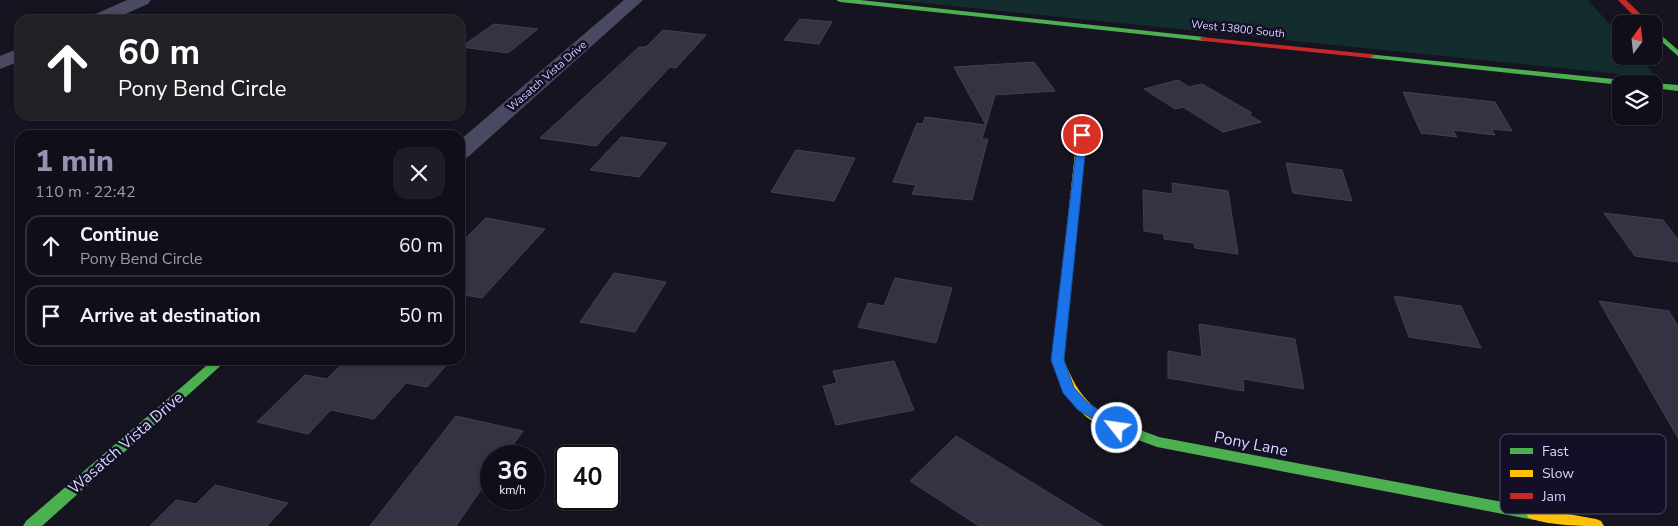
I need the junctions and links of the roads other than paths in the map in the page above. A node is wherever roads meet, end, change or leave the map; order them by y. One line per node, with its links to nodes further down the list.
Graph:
1 (142, 0): 5 (street)
2 (634, 0): 15 (street, Wasatch Vista Drive)
3 (840, 0): 11 (street, West 13800 South)
4 (1622, 0): 6 (street)
5 (108, 15)
6 (1637, 15)
7 (1662, 39): 8 (street)
8 (1678, 54)
9 (15, 56): 10 (street)
10 (0, 63)
11 (1612, 82)
12 (1662, 87): 13 (street)
13 (1678, 88)
14 (1082, 135): 17 (street, Pony Lane)
15 (465, 148)
16 (215, 365): 19 (street, Wasatch Vista Drive)
17 (1500, 508)
18 (1533, 514): 20 (street, Pony Lane)
19 (31, 526)
20 (1596, 526)

